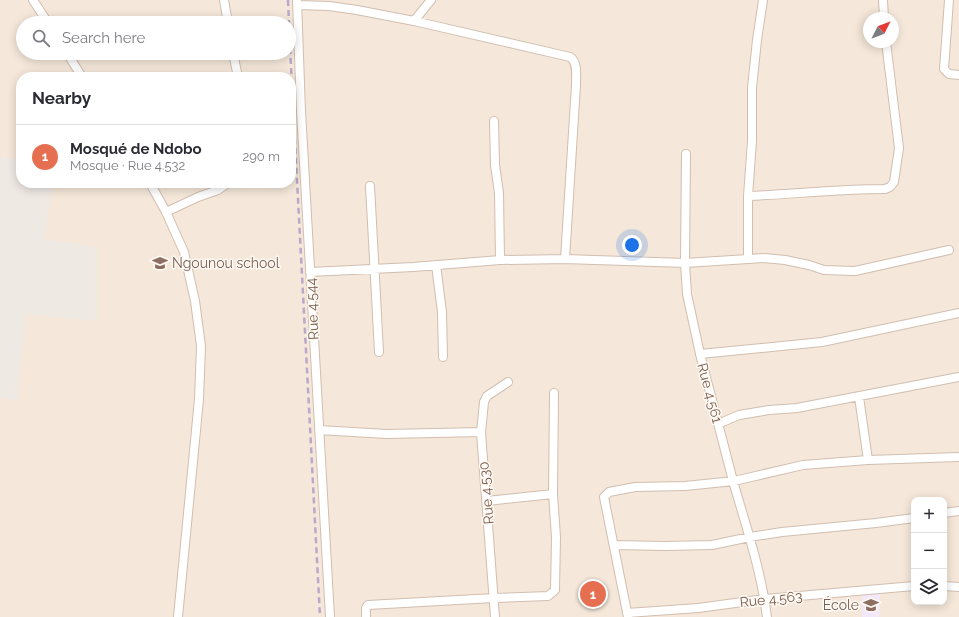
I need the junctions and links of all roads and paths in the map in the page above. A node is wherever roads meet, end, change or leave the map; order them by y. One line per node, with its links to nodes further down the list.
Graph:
1 (33, 0): 9 (street)
2 (224, 0): 10 (street)
3 (431, 0): 11 (street)
4 (763, 0): 23 (street)
5 (883, 0): 8 (street)
6 (949, 0): 17 (street)
7 (297, 3): 11 (street); 32 (street, Rue 4.544)
8 (884, 12)
9 (43, 16)
10 (227, 16)
11 (414, 21): 26 (street)
12 (887, 48): 23 (street)
13 (71, 60): 15 (street)
14 (234, 60): 16 (street)
15 (79, 72)
16 (237, 72)
17 (959, 76)
18 (494, 121): 28 (street)
19 (686, 154): 29 (street)
20 (370, 186): 31 (street)
21 (153, 188): 24 (street)
22 (221, 188): 24 (street)
23 (748, 196): 27 (street)
24 (166, 212): 60 (street)
25 (949, 250): 27 (street)
26 (565, 259): 28 (street); 29 (street)
27 (748, 259): 29 (street)
28 (500, 260): 30 (street)
29 (685, 264): 35 (street)
30 (436, 265): 31 (street); 36 (street)
31 (374, 269): 32 (street); 34 (street)
32 (310, 272): 42 (street, Rue 4.544)
33 (959, 313): 35 (street, Rue 4.561)
34 (380, 352)
35 (700, 354): 41 (street, Rue 4.561)
36 (443, 357)
37 (959, 377): 40 (street)
38 (508, 382): 43 (street, Rue 4.530)
39 (554, 393): 47 (street)
40 (859, 397): 41 (street); 45 (street)
41 (718, 424): 46 (street, Rue 4.561)
42 (319, 430): 43 (street); 61 (street, Rue 4.544)
43 (481, 432): 48 (street, Rue 4.530)
44 (959, 457): 45 (street)
45 (868, 460): 46 (street)
46 (734, 482): 52 (street, Rue 4.561); 53 (street)
47 (553, 494): 48 (street); 57 (street)
48 (487, 501): 57 (street, Rue 4.530)
49 (959, 511): 50 (street)
50 (947, 513)
51 (911, 518): 52 (street)
52 (750, 537): 53 (street); 58 (street, Rue 4.561)
53 (614, 545): 59 (street)
54 (911, 586): 58 (street, Rue 4.563)
55 (947, 586): 56 (street)
56 (959, 588)
57 (494, 598): 62 (street); 63 (street, Rue 4.530)
58 (765, 599): 59 (street, Rue 4.563); 64 (street, Rue 4.561)
59 (627, 615)
60 (178, 617)
61 (330, 617)
62 (366, 617)
63 (495, 617)
64 (767, 617)

